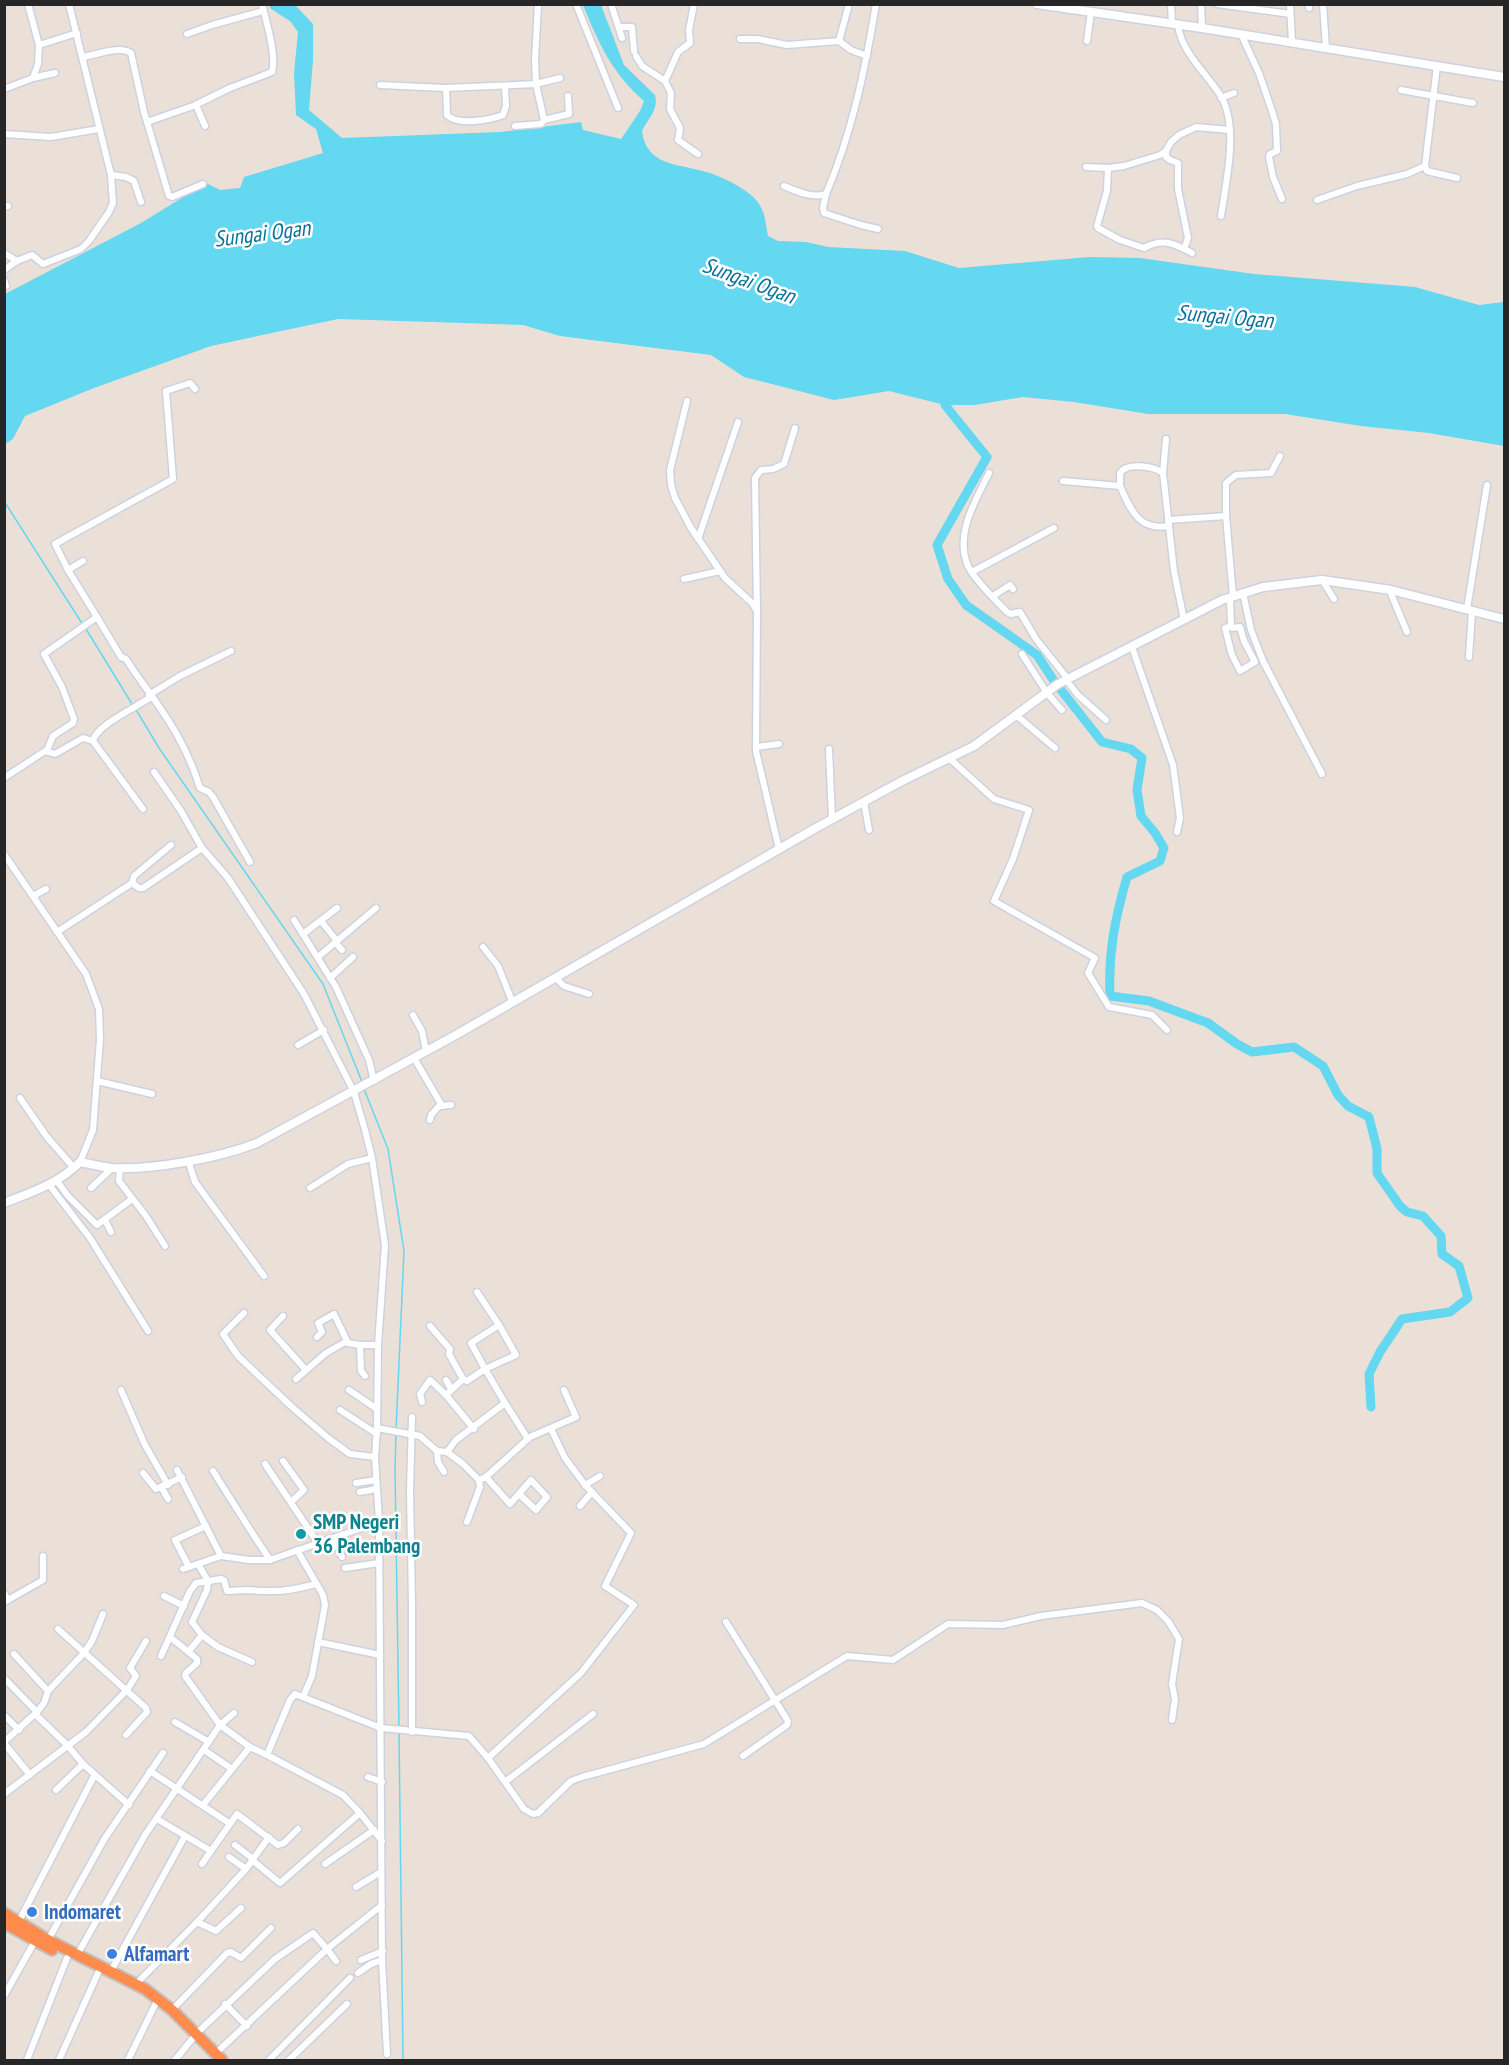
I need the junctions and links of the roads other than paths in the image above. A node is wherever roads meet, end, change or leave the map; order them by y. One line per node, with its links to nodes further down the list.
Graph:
1 (28, 4): 33 (street)
2 (69, 4): 25 (street)
3 (538, 4): 43 (street)
4 (576, 4): 53 (street)
5 (611, 4): 23 (street)
6 (694, 4): 42 (street)
7 (849, 4): 30 (street)
8 (876, 4): 35 (street)
9 (1037, 4): 20 (street)
10 (1171, 4): 22 (street)
11 (1201, 4): 24 (street)
12 (1217, 4): 15 (street)
13 (1290, 4): 21 (street)
14 (1323, 4): 34 (street)
15 (1223, 5): 16 (street)
16 (1241, 6): 17 (street)
17 (1256, 7): 19 (street)
18 (262, 8): 26 (street); 52 (street)
19 (1271, 8): 21 (street)
20 (1091, 12): 22 (street); 31 (street)
21 (1290, 14): 32 (street)
22 (1175, 24): 24 (street); 59 (street)
23 (619, 27): 28 (street); 42 (street)
24 (1202, 28): 27 (street)
25 (77, 33): 33 (street); 36 (street)
26 (187, 34)
27 (1242, 34): 32 (street); 71 (street)
28 (622, 38)
29 (740, 39): 30 (street)
30 (839, 41): 35 (street)
31 (1087, 41)
32 (1292, 43): 34 (street)
33 (39, 45): 40 (street)
34 (1326, 48): 37 (street)
35 (867, 56): 70 (street)
36 (83, 57): 55 (street); 58 (street)
37 (1437, 66): 39 (street); 50 (street)
38 (55, 74): 40 (street)
39 (1504, 77)
40 (33, 78): 47 (street)
41 (560, 78): 43 (street)
42 (665, 81): 62 (street)
43 (536, 84): 45 (street); 54 (street)
44 (380, 85): 46 (street)
45 (505, 87): 46 (street); 46 (street)
46 (446, 88)
47 (4, 89)
48 (1401, 90): 50 (street)
49 (568, 96): 54 (street)
50 (1434, 97): 51 (street); 63 (street)
51 (1473, 103)
52 (196, 105): 55 (street); 56 (street)
53 (618, 108)
54 (544, 120): 57 (street)
55 (147, 122): 68 (street)
56 (205, 126)
57 (515, 126)
58 (99, 129): 60 (street); 66 (street)
59 (1229, 130): 61 (street); 74 (street)
60 (4, 134)
61 (1166, 151): 65 (street); 78 (street)
62 (698, 154)
63 (1425, 166): 67 (street); 72 (street)
64 (1086, 167): 65 (street)
65 (1107, 168): 76 (street)
66 (111, 175): 73 (street); 81 (street)
67 (1456, 178)
68 (203, 184)
69 (783, 186): 70 (street)
70 (826, 194): 77 (street)
71 (1282, 199)
72 (1317, 200)
73 (141, 202)
74 (1221, 216)
75 (1089, 223): 76 (street)
76 (1097, 226): 78 (street)
77 (878, 228)
78 (1184, 249): 80 (street)
79 (4, 253): 81 (street)
80 (1192, 254)
81 (17, 261): 82 (street)
82 (4, 270)
83 (195, 389): 99 (street)
84 (687, 401): 97 (street)
85 (738, 422): 97 (street)
86 (795, 428): 111 (street)
87 (1166, 438): 90 (street)
88 (1281, 456): 94 (street)
89 (989, 473): 101 (street)
90 (1163, 473): 93 (street); 95 (street)
91 (1063, 481): 93 (street)
92 (1487, 485): 110 (street)
93 (1120, 486): 95 (street)
94 (1226, 516): 95 (street); 108 (street)
95 (1169, 523): 114 (street)
96 (1054, 528): 101 (street)
97 (698, 539): 100 (street)
98 (83, 561): 99 (street)
99 (68, 570): 112 (street)
100 (720, 571): 102 (street); 111 (street)
101 (972, 572): 107 (street)
102 (684, 579)
103 (1322, 580): 105 (street); 106 (street); 109 (street)
104 (1013, 589): 107 (street)
105 (1389, 589): 110 (street); 116 (street)
106 (1243, 593): 108 (street); 134 (street)
107 (993, 596): 121 (street)
108 (1231, 597): 114 (street); 115 (street)
109 (1334, 599)
110 (1469, 610): 113 (street); 120 (street)
111 (757, 611): 128 (street)
112 (95, 618): 122 (street); 131 (street)
113 (1504, 619)
114 (1184, 620): 117 (street)
115 (1231, 626): 115 (street)
116 (1407, 632)
117 (1132, 647): 121 (street); 140 (street)
118 (231, 651): 122 (street)
119 (1022, 654): 121 (street)
120 (1469, 657)
121 (1059, 684): 123 (street); 124 (street); 125 (street)
122 (149, 697): 126 (street); 145 (street)
123 (1062, 710)
124 (1016, 715): 129 (street); 132 (street)
125 (1106, 720)
126 (93, 741): 131 (street); 137 (street)
127 (779, 744): 128 (street)
128 (756, 747): 143 (street)
129 (1055, 748)
130 (829, 749): 138 (street)
131 (47, 750): 135 (street)
132 (949, 758): 136 (street); 166 (street)
133 (154, 772): 142 (street)
134 (1322, 774)
135 (4, 778)
136 (864, 802): 138 (street); 139 (street)
137 (142, 809)
138 (832, 819): 143 (street)
139 (869, 830)
140 (1177, 832)
141 (171, 845): 146 (street)
142 (202, 848): 146 (street); 165 (street)
143 (779, 849): 160 (street)
144 (4, 854): 148 (street)
145 (250, 861)
146 (132, 883): 153 (street)
147 (46, 889): 148 (street)
148 (33, 897): 153 (street)
149 (337, 908): 152 (street)
150 (376, 908): 155 (street)
151 (294, 920): 154 (street)
152 (321, 921): 154 (street); 155 (street)
153 (57, 932): 170 (street)
154 (303, 934): 158 (street)
155 (336, 941): 157 (street); 158 (street)
156 (483, 947): 163 (street)
157 (342, 950)
158 (318, 957): 161 (street)
159 (353, 957): 161 (street)
160 (555, 977): 162 (street); 163 (street)
161 (331, 979): 171 (street)
162 (589, 994)
163 (512, 1001): 168 (street)
164 (413, 1016): 168 (street)
165 (324, 1030): 167 (street); 172 (street)
166 (1167, 1030)
167 (298, 1045)
168 (426, 1051): 169 (street)
169 (414, 1058): 171 (street); 176 (street)
170 (97, 1081): 173 (street); 180 (street)
171 (373, 1081): 172 (street)
172 (356, 1091): 178 (street); 179 (street)
173 (152, 1094)
174 (20, 1098): 180 (street)
175 (452, 1105): 176 (street)
176 (441, 1106): 177 (street)
177 (430, 1120)
178 (372, 1158): 184 (street); 200 (street)
179 (188, 1160): 181 (street); 190 (street)
180 (77, 1165): 181 (street); 182 (street)
181 (116, 1168): 183 (street); 185 (street)
182 (53, 1183): 186 (street); 187 (street); 196 (street)
183 (91, 1188)
184 (310, 1188)
185 (132, 1199): 187 (street); 189 (street)
186 (4, 1203)
187 (105, 1220): 188 (street)
188 (111, 1232)
189 (165, 1246)
190 (264, 1276)
191 (477, 1292): 194 (street)
192 (244, 1313): 224 (street)
193 (283, 1316): 202 (street)
194 (499, 1324): 201 (street); 201 (street)
195 (430, 1326): 204 (street)
196 (148, 1330)
197 (317, 1337): 198 (street)
198 (347, 1341): 199 (street); 202 (street)
199 (360, 1345): 200 (street); 203 (street)
200 (378, 1345): 214 (street)
201 (485, 1369): 204 (street); 213 (street)
202 (306, 1370): 205 (street)
203 (366, 1376)
204 (463, 1378): 207 (street)
205 (296, 1379)
206 (446, 1380): 207 (street)
207 (451, 1389): 211 (street)
208 (121, 1390): 238 (street)
209 (349, 1390): 214 (street)
210 (564, 1390): 218 (street)
211 (446, 1395): 212 (street); 217 (street)
212 (422, 1402)
213 (505, 1403): 217 (street); 221 (street)
214 (377, 1409): 219 (street)
215 (340, 1410): 219 (street)
216 (411, 1417): 220 (street)
217 (474, 1429): 223 (street)
218 (551, 1429): 221 (street); 237 (street)
219 (377, 1431): 220 (street); 224 (street)
220 (409, 1433): 222 (street); 292 (street)
221 (528, 1439): 233 (street)
222 (438, 1452): 223 (street); 229 (street)
223 (447, 1452): 235 (street)
224 (375, 1457): 234 (street)
225 (283, 1461): 244 (street)
226 (265, 1464): 244 (street)
227 (177, 1470): 232 (street)
228 (213, 1471): 255 (street)
229 (444, 1472)
230 (143, 1473): 238 (street)
231 (600, 1476): 237 (street)
232 (182, 1477): 238 (street); 248 (street)
233 (486, 1478): 235 (street); 242 (street)
234 (376, 1480): 236 (street); 239 (street)
235 (479, 1480): 247 (street)
236 (356, 1483)
237 (585, 1485): 241 (street)
238 (165, 1486): 243 (street)
239 (377, 1489): 240 (street); 246 (street)
240 (360, 1492)
241 (592, 1492): 245 (street); 302 (street)
242 (519, 1494): 242 (street)
243 (168, 1499)
244 (291, 1502): 250 (street)
245 (580, 1506)
246 (379, 1522): 249 (street); 257 (street)
247 (467, 1522)
248 (206, 1526): 253 (street); 256 (street)
249 (333, 1538): 250 (street); 254 (street)
250 (318, 1543): 251 (street)
251 (297, 1550): 255 (street); 260 (street)
252 (43, 1556): 263 (street)
253 (221, 1556): 255 (street); 256 (street)
254 (342, 1557)
255 (270, 1560)
256 (198, 1563): 259 (street)
257 (380, 1563): 258 (street); 275 (street)
258 (345, 1568)
259 (208, 1581): 260 (street); 264 (street); 268 (street)
260 (316, 1584): 271 (street)
261 (4, 1593): 263 (street)
262 (164, 1596): 264 (street)
263 (6, 1601)
264 (184, 1606): 269 (street)
265 (103, 1614): 273 (street)
266 (726, 1622): 282 (street)
267 (58, 1629): 273 (street)
268 (202, 1635): 272 (street); 277 (street)
269 (171, 1637): 272 (street); 276 (street)
270 (146, 1641): 280 (street)
271 (318, 1642): 275 (street); 281 (street)
272 (189, 1651): 289 (street)
273 (84, 1653): 279 (street); 280 (street)
274 (14, 1654): 279 (street)
275 (380, 1655): 290 (street)
276 (161, 1656)
277 (252, 1662)
278 (4, 1678): 283 (street)
279 (48, 1690): 283 (street)
280 (127, 1690): 293 (street); 296 (street)
281 (303, 1697): 290 (street); 300 (street)
282 (775, 1699): 287 (street); 301 (street); 310 (street)
283 (36, 1713): 291 (street); 296 (street)
284 (234, 1713): 289 (street)
285 (593, 1714): 310 (street)
286 (4, 1715): 291 (street)
287 (1172, 1720)
288 (175, 1722): 294 (street)
289 (220, 1725): 294 (street); 297 (street)
290 (384, 1729): 292 (street); 309 (street)
291 (19, 1730): 295 (street)
292 (410, 1732): 302 (street)
293 (126, 1735)
294 (209, 1742): 298 (street)
295 (4, 1743): 306 (street)
296 (67, 1745): 303 (street); 306 (street)
297 (250, 1747): 300 (street); 304 (street)
298 (204, 1749): 304 (street); 311 (street)
299 (163, 1753): 305 (street)
300 (267, 1755): 316 (street)
301 (743, 1756)
302 (488, 1758): 310 (street)
303 (82, 1764): 312 (street); 315 (street)
304 (232, 1769): 314 (street)
305 (150, 1771): 311 (street); 315 (street)
306 (30, 1775): 313 (street)
307 (93, 1778): 338 (street)
308 (368, 1778): 309 (street)
309 (382, 1782): 323 (street)
310 (505, 1782)
311 (178, 1789): 314 (street); 317 (street)
312 (56, 1790)
313 (4, 1794)
314 (203, 1804): 318 (street)
315 (129, 1805): 340 (street)
316 (360, 1813): 320 (street); 327 (street)
317 (157, 1819): 321 (street); 344 (street)
318 (229, 1823): 322 (street); 325 (street)
319 (298, 1829): 322 (street)
320 (374, 1830): 323 (street); 329 (street)
321 (185, 1836): 325 (street); 348 (street)
322 (269, 1837): 327 (street)
323 (382, 1842): 331 (street)
324 (235, 1845): 327 (street)
325 (211, 1851): 328 (street)
326 (229, 1857): 330 (street)
327 (253, 1859): 330 (street)
328 (202, 1864)
329 (325, 1864)
330 (246, 1869): 336 (street)
331 (381, 1872): 332 (street); 333 (street)
332 (356, 1887)
333 (382, 1905): 342 (street); 343 (street)
334 (241, 1908): 336 (street)
335 (4, 1913): 338 (highway)
336 (197, 1922): 352 (street)
337 (4, 1923): 338 (highway)
338 (16, 1926): 340 (highway); 341 (highway)
339 (271, 1928): 357 (street)
340 (48, 1940): 344 (highway)
341 (35, 1941): 344 (highway); 353 (street)
342 (327, 1949): 347 (street); 355 (street); 358 (street)
343 (383, 1951): 345 (street); 346 (street)
344 (72, 1956): 348 (highway); 349 (highway); 362 (street)
345 (361, 1960)
346 (382, 1960): 350 (street); 360 (street)
347 (336, 1961)
348 (111, 1971): 352 (highway)
349 (98, 1972): 354 (highway); 363 (street)
350 (358, 1973)
351 (350, 1978): 366 (street)
352 (136, 1984): 357 (highway)
353 (4, 1995)
354 (156, 2003): 359 (highway); 364 (street)
355 (225, 2004): 358 (street); 359 (street)
356 (347, 2004): 367 (street)
357 (172, 2010): 359 (highway)
358 (247, 2026): 361 (street)
359 (195, 2036): 361 (highway); 365 (street)
360 (387, 2054)
361 (218, 2059)
362 (27, 2061)
363 (59, 2061)
364 (128, 2061)
365 (175, 2061)
366 (269, 2061)
367 (289, 2061)

